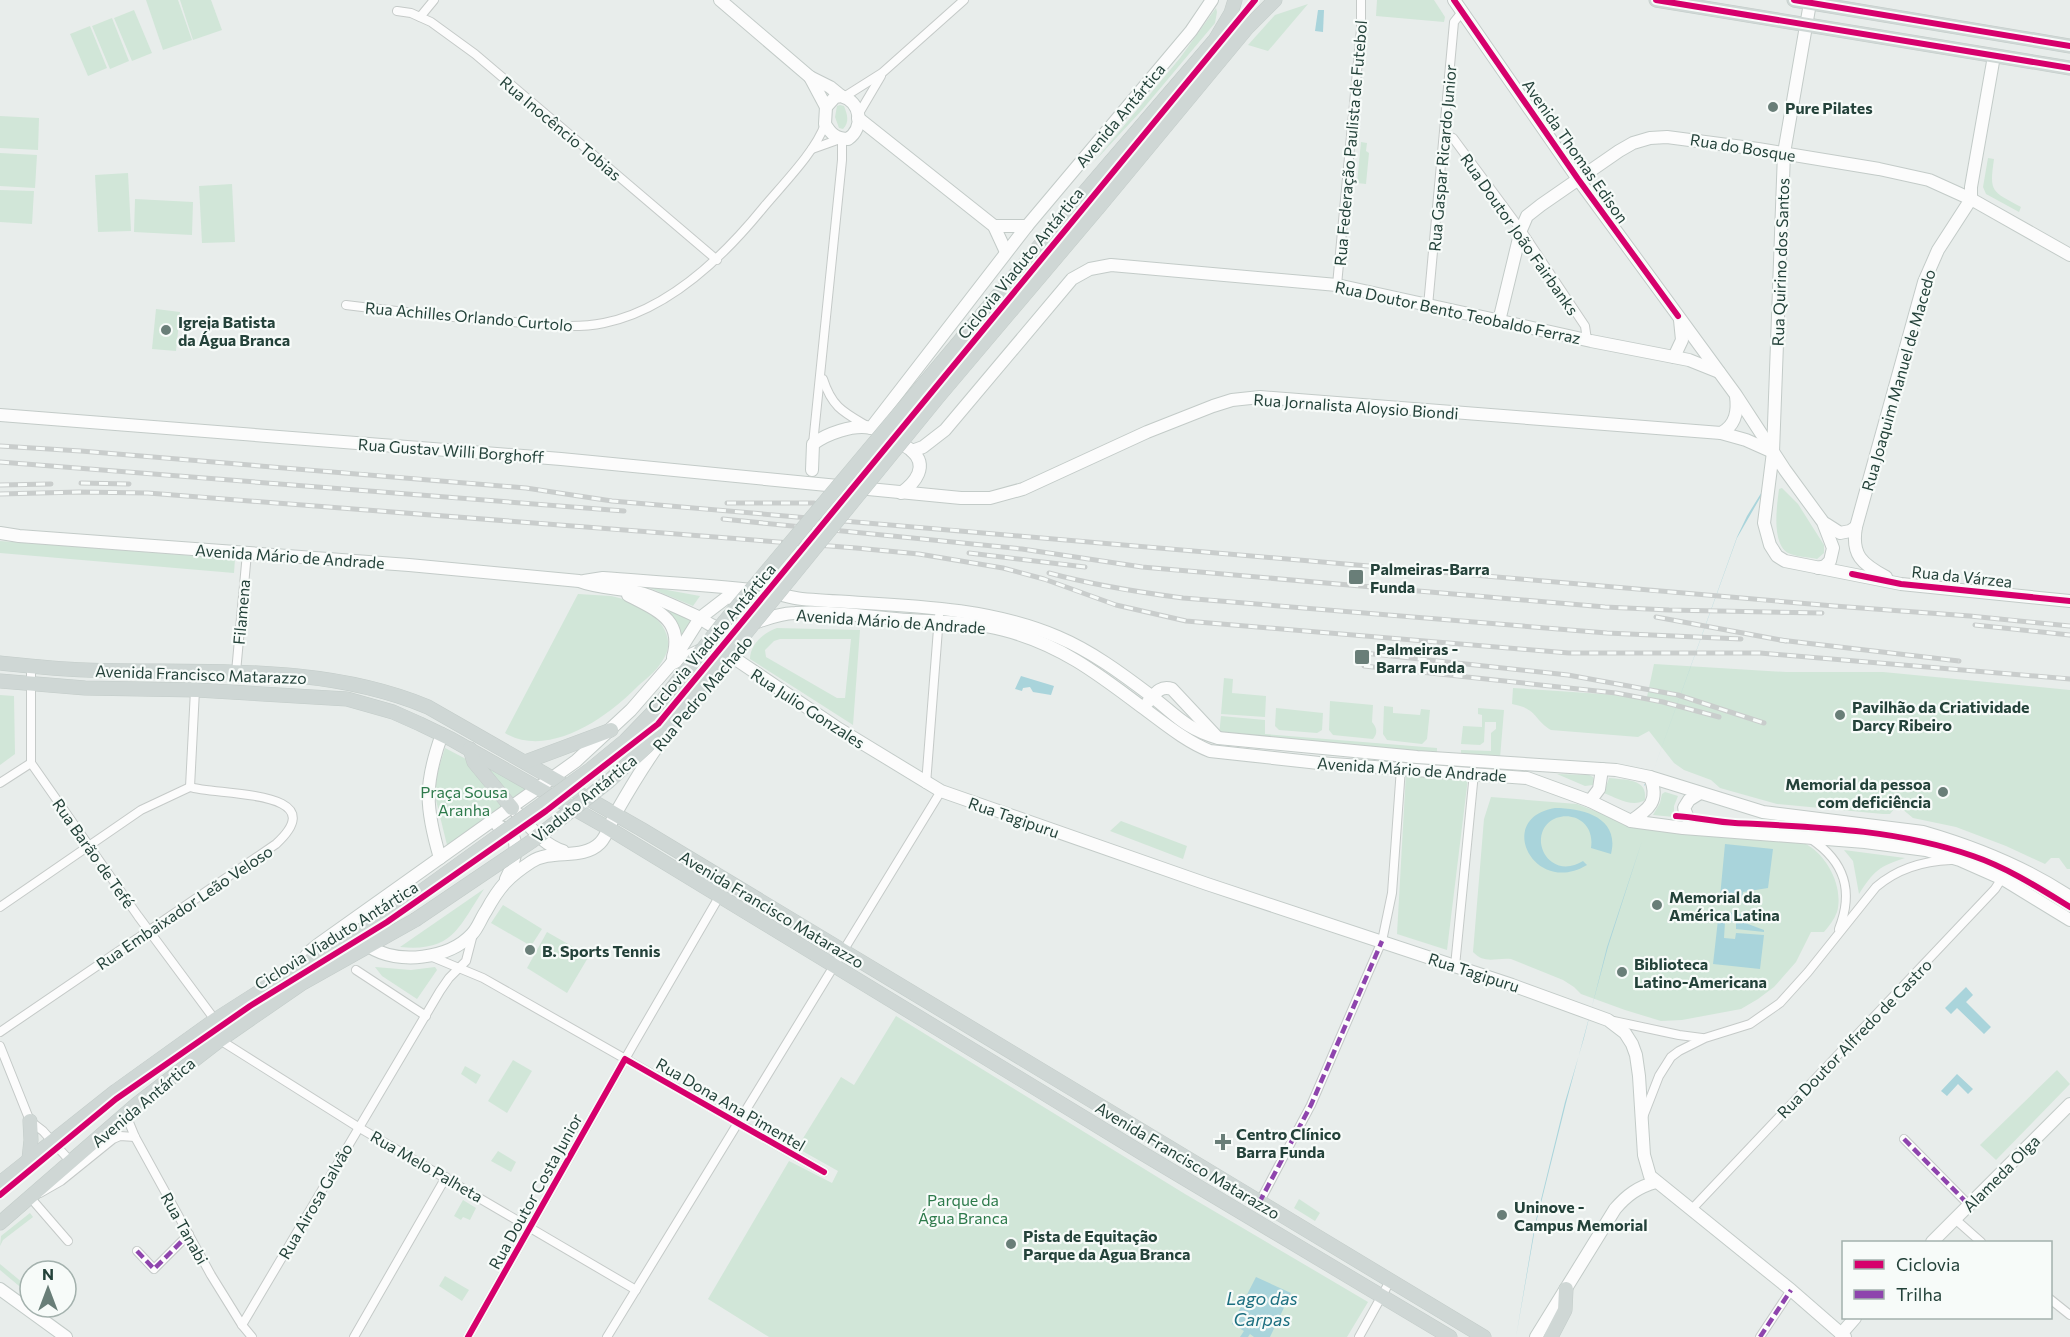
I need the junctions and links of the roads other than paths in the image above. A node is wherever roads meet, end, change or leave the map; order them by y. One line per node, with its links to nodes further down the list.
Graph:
1 (434, 0): 14 (street)
2 (720, 0): 20 (street)
3 (964, 0): 19 (street)
4 (1212, 0): 33 (street, Avenida Antártica)
5 (1235, 0): 30 (main road, Avenida Antártica)
6 (1275, 0): 119 (main road, Viaduto Antártica, bridge)
7 (1361, 0): 38 (street, Rua Federação Paulista de Futebol)
8 (1454, 0): 13 (street, Avenida Thomas Edison)
9 (1656, 0): 15 (main road)
10 (1794, 0): 11 (main road)
11 (1810, 3): 15 (street, Rua Quirino dos Santos); 16 (main road)
12 (397, 11): 14 (street, Rua Inocêncio Tobias)
13 (1462, 12): 25 (street, Rua Gaspar Ricardo Junior); 29 (street, Avenida Thomas Edison)
14 (420, 17): 37 (street, Rua Inocêncio Tobias)
15 (1806, 25): 17 (main road); 28 (street, Rua Quirino dos Santos)
16 (2070, 46)
17 (1994, 56): 18 (main road); 31 (street, Rua Joaquim Manuel de Macedo)
18 (2070, 68)
19 (882, 73): 21 (street); 23 (street)
20 (810, 77): 21 (street); 22 (street)
21 (843, 97): 22 (street); 23 (street)
22 (826, 107): 24 (street)
23 (858, 120): 26 (street); 32 (street)
24 (825, 124): 26 (street); 27 (street, Rua Achilles Orlando Curtolo)
25 (1444, 134): 34 (street, Rua Doutor João Fairbanks); 40 (street, Rua Gaspar Ricardo Junior)
26 (843, 139): 27 (street); 46 (street)
27 (811, 149): 37 (street, Rua Achilles Orlando Curtolo)
28 (1784, 153): 29 (street, Rua do Bosque); 31 (street, Rua do Bosque); 53 (street, Rua Quirino dos Santos)
29 (1578, 179): 34 (street, Rua do Bosque); 41 (street, Avenida Thomas Edison)
30 (1083, 194): 116 (main road, Viaduto Antártica, bridge)
31 (1971, 199): 36 (street, Rua do Bosque); 60 (street, Rua Joaquim Manuel de Macedo)
32 (994, 226): 33 (street); 35 (street)
33 (1027, 226): 35 (street, Avenida Antártica)
34 (1521, 230): 42 (street, Rua do Bosque); 43 (street, Rua Doutor João Fairbanks)
35 (1006, 252): 49 (street, Avenida Antártica)
36 (2070, 255)
37 (717, 260): 39 (street, Rua Achilles Orlando Curtolo)
38 (1337, 285): 40 (street, Rua Doutor Bento Teobaldo Ferraz); 52 (street, Rua Doutor Bento Teobaldo Ferraz)
39 (346, 305)
40 (1428, 306): 42 (street, Rua Doutor Bento Teobaldo Ferraz)
41 (1678, 316): 44 (street); 45 (street, Avenida Thomas Edison)
42 (1499, 321): 43 (street, Rua Doutor Bento Teobaldo Ferraz)
43 (1587, 340): 44 (street, Rua Doutor Bento Teobaldo Ferraz)
44 (1674, 357): 45 (street, Rua Doutor Bento Teobaldo Ferraz)
45 (1719, 372): 47 (street, Avenida Thomas Edison)
46 (821, 375): 49 (street); 51 (street)
47 (1736, 395): 50 (street); 53 (street, Avenida Thomas Edison)
48 (0, 415): 55 (street, Rua Gustav Willi Borghoff)
49 (871, 428): 51 (street); 52 (street)
50 (1721, 433): 53 (street, Rua Jornalista Aloysio Biondi); 57 (street, Rua Jornalista Aloysio Biondi)
51 (813, 444): 54 (street)
52 (912, 451): 57 (street)
53 (1773, 452): 58 (street, Avenida Thomas Edison); 59 (street, Rua Quirino dos Santos)
54 (812, 470): 55 (street); 56 (street)
55 (784, 482): 56 (street, Rua Gustav Willi Borghoff)
56 (852, 488): 57 (street, Rua Gustav Willi Borghoff)
57 (901, 493)
58 (1823, 522): 60 (street); 63 (street, Avenida Thomas Edison)
59 (1764, 523): 63 (street, Rua da Várzea)
60 (1856, 527): 65 (street, Rua Joaquim Manuel de Macedo)
61 (0, 533): 62 (street, Avenida Mário de Andrade)
62 (247, 553): 64 (street, Avenida Mário de Andrade); 76 (street, Filamena)
63 (1818, 568): 65 (street, Rua da Várzea)
64 (579, 581): 66 (street, Avenida Mário de Andrade); 67 (street, Avenida Mário de Andrade)
65 (1901, 584): 68 (street, Rua da Várzea)
66 (615, 588): 70 (street, Avenida Mário de Andrade); 74 (street)
67 (798, 598): 69 (street, Avenida Mário de Andrade); 70 (street)
68 (2070, 601)
69 (939, 616): 71 (street, Avenida Mário de Andrade); 80 (street, Avenida Mário de Andrade); 81 (street, Avenida Mário de Andrade); 94 (street)
70 (700, 618): 71 (street, Avenida Mário de Andrade); 74 (street)
71 (765, 619): 72 (street, Rua Pedro Machado)
72 (730, 656): 74 (street, Rua Julio Gonzales); 94 (street, Rua Julio Gonzales); 101 (street, Rua Pedro Machado)
73 (0, 663): 75 (main road, Avenida Francisco Matarazzo)
74 (671, 664): 82 (street)
75 (31, 666): 76 (main road, Avenida Francisco Matarazzo); 78 (street)
76 (236, 672): 86 (main road, Avenida Francisco Matarazzo)
77 (0, 681): 78 (main road, Avenida Francisco Matarazzo)
78 (31, 684): 79 (main road, Avenida Francisco Matarazzo); 87 (street)
79 (195, 690): 83 (main road, Avenida Francisco Matarazzo); 95 (street)
80 (1152, 697): 81 (street); 84 (street, Avenida Mário de Andrade); 84 (street)
81 (1143, 708): 88 (street, Avenida Mário de Andrade)
82 (611, 730): 86 (main road); 92 (street)
83 (442, 734): 85 (main road, Avenida Francisco Matarazzo); 109 (street)
84 (1218, 738): 89 (street, Avenida Mário de Andrade)
85 (470, 749): 96 (main road, Avenida Francisco Matarazzo); 100 (main road)
86 (525, 762): 92 (main road, Avenida Francisco Matarazzo)
87 (31, 763): 93 (street); 107 (street, Rua Barão de Tefé)
88 (1401, 768): 90 (street, Avenida Mário de Andrade); 123 (street)
89 (1602, 769): 91 (street, Avenida Mário de Andrade); 99 (street)
90 (1474, 773): 99 (street, Avenida Mário de Andrade); 127 (street)
91 (1650, 777): 98 (street, Avenida Mário de Andrade); 102 (street)
92 (554, 778): 96 (street); 101 (main road, Avenida Francisco Matarazzo)
93 (0, 783)
94 (926, 783): 97 (street, Rua Julio Gonzales)
95 (190, 787): 107 (street); 120 (street, Rua Embaixador Leão Veloso)
96 (538, 789): 100 (street); 104 (main road, Avenida Francisco Matarazzo)
97 (941, 791): 123 (street, Rua Tagipuru); 125 (street)
98 (1700, 793): 105 (street); 111 (street, Avenida Mário de Andrade)
99 (1590, 801): 102 (street, Avenida Mário de Andrade)
100 (512, 808): 103 (street); 108 (street)
101 (615, 814): 104 (street, Rua Pedro Machado); 125 (main road, Avenida Francisco Matarazzo)
102 (1631, 821): 105 (street, Avenida Mário de Andrade)
103 (486, 826): 109 (street); 113 (street)
104 (608, 828): 108 (street, Rua Pedro Machado); 114 (main road, Avenida Francisco Matarazzo)
105 (1698, 829): 106 (street, Avenida Mário de Andrade)
106 (1808, 837): 110 (street, Avenida Mário de Andrade); 122 (street)
107 (90, 845): 117 (street); 120 (street, Rua Barão de Tefé)
108 (571, 853): 113 (street, Rua Pedro Machado)
109 (440, 858): 128 (street)
110 (1960, 860): 112 (street, Avenida Mário de Andrade); 122 (street)
111 (2011, 864): 112 (street, Rua Doutor Alfredo de Castro); 115 (street)
112 (2003, 879): 118 (street, Avenida Mário de Andrade); 158 (street, Rua Doutor Alfredo de Castro)
113 (505, 880): 121 (street, Rua Pedro Machado)
114 (719, 897): 129 (main road, Avenida Francisco Matarazzo); 139 (street, Rua Doutor Costa Junior)
115 (2070, 897)
116 (408, 901): 128 (main road, Avenida Antártica)
117 (0, 907)
118 (2070, 920)
119 (415, 921): 124 (main road, Avenida Antártica)
120 (149, 930): 133 (street, Rua Barão de Tefé); 135 (street, Rua Embaixador Leão Veloso)
121 (473, 934): 126 (street, Rua Pedro Machado); 130 (street, Rua Pedro Machado)
122 (1835, 938): 136 (street)
123 (1382, 941): 127 (street, Rua Tagipuru); 156 (street)
124 (370, 947): 126 (street); 137 (main road, Avenida Antártica)
125 (843, 952): 129 (street); 156 (main road, Avenida Francisco Matarazzo)
126 (430, 956): 130 (street, Rua Dona Ana Pimentel)
127 (1455, 966): 134 (street, Rua Tagipuru)
128 (298, 967): 133 (main road, Avenida Antártica)
129 (834, 967): 144 (street); 172 (main road, Avenida Francisco Matarazzo)
130 (460, 968): 132 (street, Rua Airosa Galvão); 139 (street, Rua Dona Ana Pimentel)
131 (356, 970): 132 (street)
132 (426, 1016): 145 (street, Rua Airosa Galvão)
133 (215, 1020): 148 (main road, Avenida Antártica)
134 (1608, 1020): 136 (street); 142 (street, Rua Tagipuru)
135 (0, 1032)
136 (1705, 1038): 142 (street)
137 (220, 1040): 141 (main road, Avenida Antártica); 145 (street, Rua Melo Palheta)
138 (0, 1046): 143 (street)
139 (625, 1059): 144 (street, Rua Dona Ana Pimentel); 161 (street, Rua Doutor Costa Junior)
140 (2070, 1104): 157 (street, Alameda Olga)
141 (126, 1115): 146 (street, Rua Tanabi); 150 (main road, Avenida Antártica)
142 (1642, 1120): 153 (street, Rua Tagipuru)
143 (30, 1121): 148 (street); 149 (main road)
144 (738, 1124): 151 (street, Rua Dona Ana Pimentel); 169 (street)
145 (358, 1127): 152 (street, Rua Melo Palheta); 176 (street, Rua Airosa Galvão)
146 (135, 1137): 155 (street, Avenida Antártica); 162 (street, Rua Tanabi)
147 (1904, 1139): 157 (street)
148 (52, 1141): 149 (main road, Avenida Antártica); 150 (street)
149 (29, 1159): 154 (main road, Avenida Antártica)
150 (71, 1162): 155 (main road, Avenida Antártica)
151 (824, 1172)
152 (446, 1177): 161 (street, Rua Melo Palheta); 180 (street)
153 (1656, 1182): 158 (street); 168 (street)
154 (0, 1183)
155 (29, 1196): 160 (main road, Avenida Antártica); 163 (street)
156 (1259, 1203): 167 (main road, Avenida Francisco Matarazzo)
157 (1970, 1205): 159 (street, Alameda Olga)
158 (1692, 1209): 170 (street)
159 (1956, 1219): 164 (street, Alameda Olga); 165 (street)
160 (0, 1223)
161 (530, 1226): 169 (street, Rua Melo Palheta); 181 (street, Rua Doutor Costa Junior)
162 (189, 1234): 166 (street); 176 (street, Rua Tanabi)
163 (68, 1240)
164 (1933, 1241)
165 (1980, 1241)
166 (137, 1251)
167 (1390, 1281): 172 (street); 185 (main road, Avenida Francisco Matarazzo)
168 (1566, 1288): 186 (street); 187 (main road)
169 (636, 1290): 182 (street)
170 (1791, 1290): 177 (street); 188 (street)
171 (2, 1294): 178 (street)
172 (1382, 1297): 183 (street); 184 (main road, Avenida Francisco Matarazzo)
173 (2052, 1301): 174 (street)
174 (2070, 1315)
175 (1854, 1319): 177 (street)
176 (242, 1325): 179 (street, Rua Tanabi)
177 (1843, 1335)
178 (66, 1337)
179 (252, 1337)
180 (354, 1337)
181 (468, 1337)
182 (607, 1337)
183 (1359, 1337)
184 (1450, 1337)
185 (1484, 1337)
186 (1536, 1337)
187 (1551, 1337)
188 (1760, 1337)

